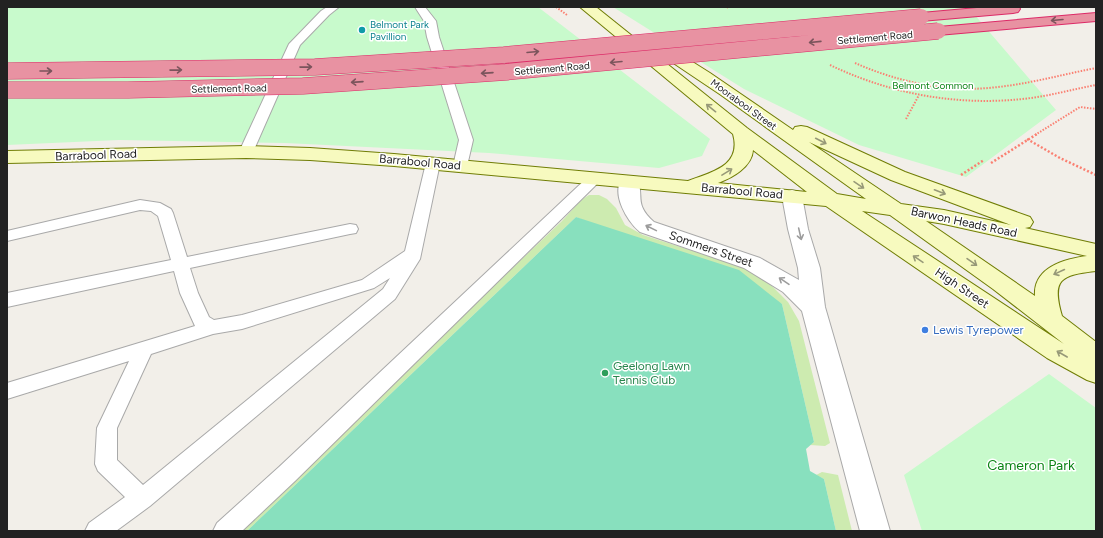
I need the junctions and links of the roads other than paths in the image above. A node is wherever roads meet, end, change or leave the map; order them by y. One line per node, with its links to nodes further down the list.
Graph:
1 (334, 7): 11 (lane)
2 (420, 7): 14 (lane)
3 (587, 7): 10 (street, Moorabool Street, one-way to 3)
4 (590, 7): 9 (street, Moorabool Street)
5 (1030, 7): 7 (highway, Settlement Road, one-way to 5, bridge)
6 (1096, 17): 8 (highway, Settlement Road, one-way to 8, bridge)
7 (7, 71)
8 (7, 90)
9 (736, 98): 20 (street, Moorabool Street, one-way to 20); 23 (street, one-way to 23)
10 (741, 132): 17 (street, one-way to 10); 19 (street, Moorabool Street)
11 (246, 152): 12 (street, Barrabool Road); 13 (street, Barrabool Road)
12 (7, 158)
13 (433, 164): 14 (street, Barrabool Road); 24 (lane)
14 (460, 166): 15 (street, Barrabool Road)
15 (594, 179): 16 (street, Barrabool Road); 38 (lane)
16 (629, 182): 17 (street, Barrabool Road); 29 (street, Sommers Street, one-way to 16)
17 (691, 187): 18 (street, Barrabool Road)
18 (792, 196): 19 (street, Barrabool Road); 29 (street, Sommers Street, one-way to 29)
19 (831, 200): 20 (street, Barwon Heads Road); 34 (street, High Street, one-way to 19)
20 (893, 208): 25 (street, Barwon Heads Road); 30 (street, one-way to 30)
21 (350, 229): 27 (lane)
22 (7, 236): 27 (lane)
23 (1096, 245)
24 (414, 250): 31 (lane); 36 (lane)
25 (1096, 251)
26 (1096, 263): 30 (street, one-way to 30)
27 (180, 265): 28 (lane); 31 (lane)
28 (7, 300)
29 (813, 307): 39 (street, Sommers Street)
30 (1051, 319): 33 (street)
31 (214, 327): 32 (lane)
32 (144, 349): 35 (lane); 36 (lane)
33 (1096, 356)
34 (1096, 373)
35 (7, 391)
36 (142, 499): 37 (lane)
37 (96, 531)
38 (225, 531)
39 (875, 531)

